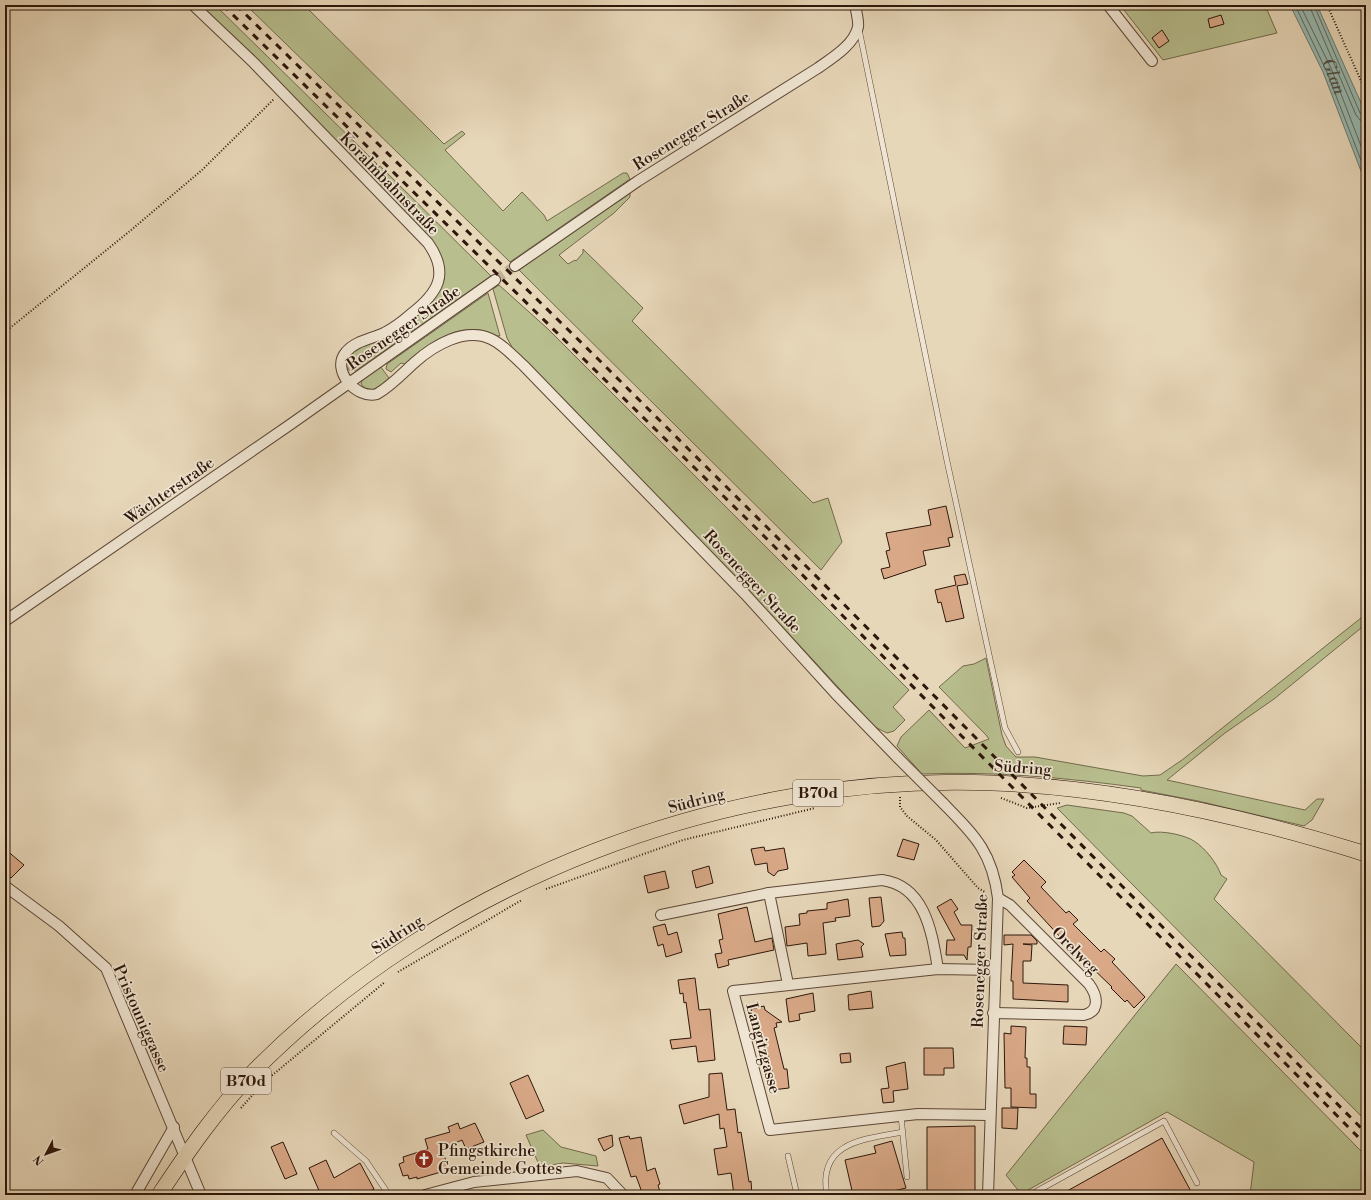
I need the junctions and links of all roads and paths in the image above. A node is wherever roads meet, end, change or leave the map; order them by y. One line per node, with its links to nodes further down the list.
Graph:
1 (193, 5): 7 (street, Koralmbahnstraße)
2 (855, 5): 5 (street)
3 (1108, 5): 6 (street)
4 (1327, 5): 8 (path)
5 (858, 26): 9 (street, Rosenegger Straße); 14 (lane)
6 (1152, 61)
7 (282, 91): 11 (path); 12 (street, Koralmbahnstraße)
8 (1366, 92)
9 (515, 266)
10 (495, 280): 12 (street, Rosenegger Straße)
11 (5, 332)
12 (349, 383): 13 (street, Wächterstraße); 26 (street, Rosenegger Straße, bridge)
13 (5, 620)
14 (1018, 752)
15 (900, 797): 16 (path); 18 (path); 26 (path)
16 (907, 797)
17 (996, 797): 19 (path)
18 (892, 798)
19 (1065, 802)
20 (818, 808): 23 (path)
21 (1366, 854): 40 (main road, Südring / B70d)
22 (5, 886): 37 (street, Pristouniggasse)
23 (545, 890)
24 (769, 893): 27 (street); 28 (street); 32 (street)
25 (524, 898): 30 (path)
26 (998, 898): 29 (street, Rosenegger Straße); 33 (street, Orelweg)
27 (661, 915)
28 (938, 969): 29 (street, Langitzgasse); 32 (street, Langitzgasse)
29 (994, 970): 33 (street, Rosenegger Straße)
30 (392, 976)
31 (386, 981): 34 (path)
32 (788, 984): 36 (street, Langitzgasse)
33 (993, 1013): 35 (street, Rosenegger Straße)
34 (240, 1109)
35 (989, 1115): 36 (street, Langitzgasse); 52 (street, Rosenegger Straße)
36 (901, 1116): 38 (lane)
37 (174, 1127): 40 (street, Pristouniggasse); 44 (street)
38 (903, 1132): 42 (lane); 51 (lane)
39 (334, 1133): 47 (lane)
40 (185, 1156): 45 (main road, Südring / B70d); 46 (street, Pristouniggasse)
41 (788, 1156): 50 (lane)
42 (906, 1177)
43 (1197, 1183): 53 (lane)
44 (135, 1195)
45 (160, 1195)
46 (201, 1195)
47 (389, 1195)
48 (425, 1195): 49 (street)
49 (623, 1195)
50 (797, 1195)
51 (827, 1195)
52 (988, 1195)
53 (1030, 1195)

